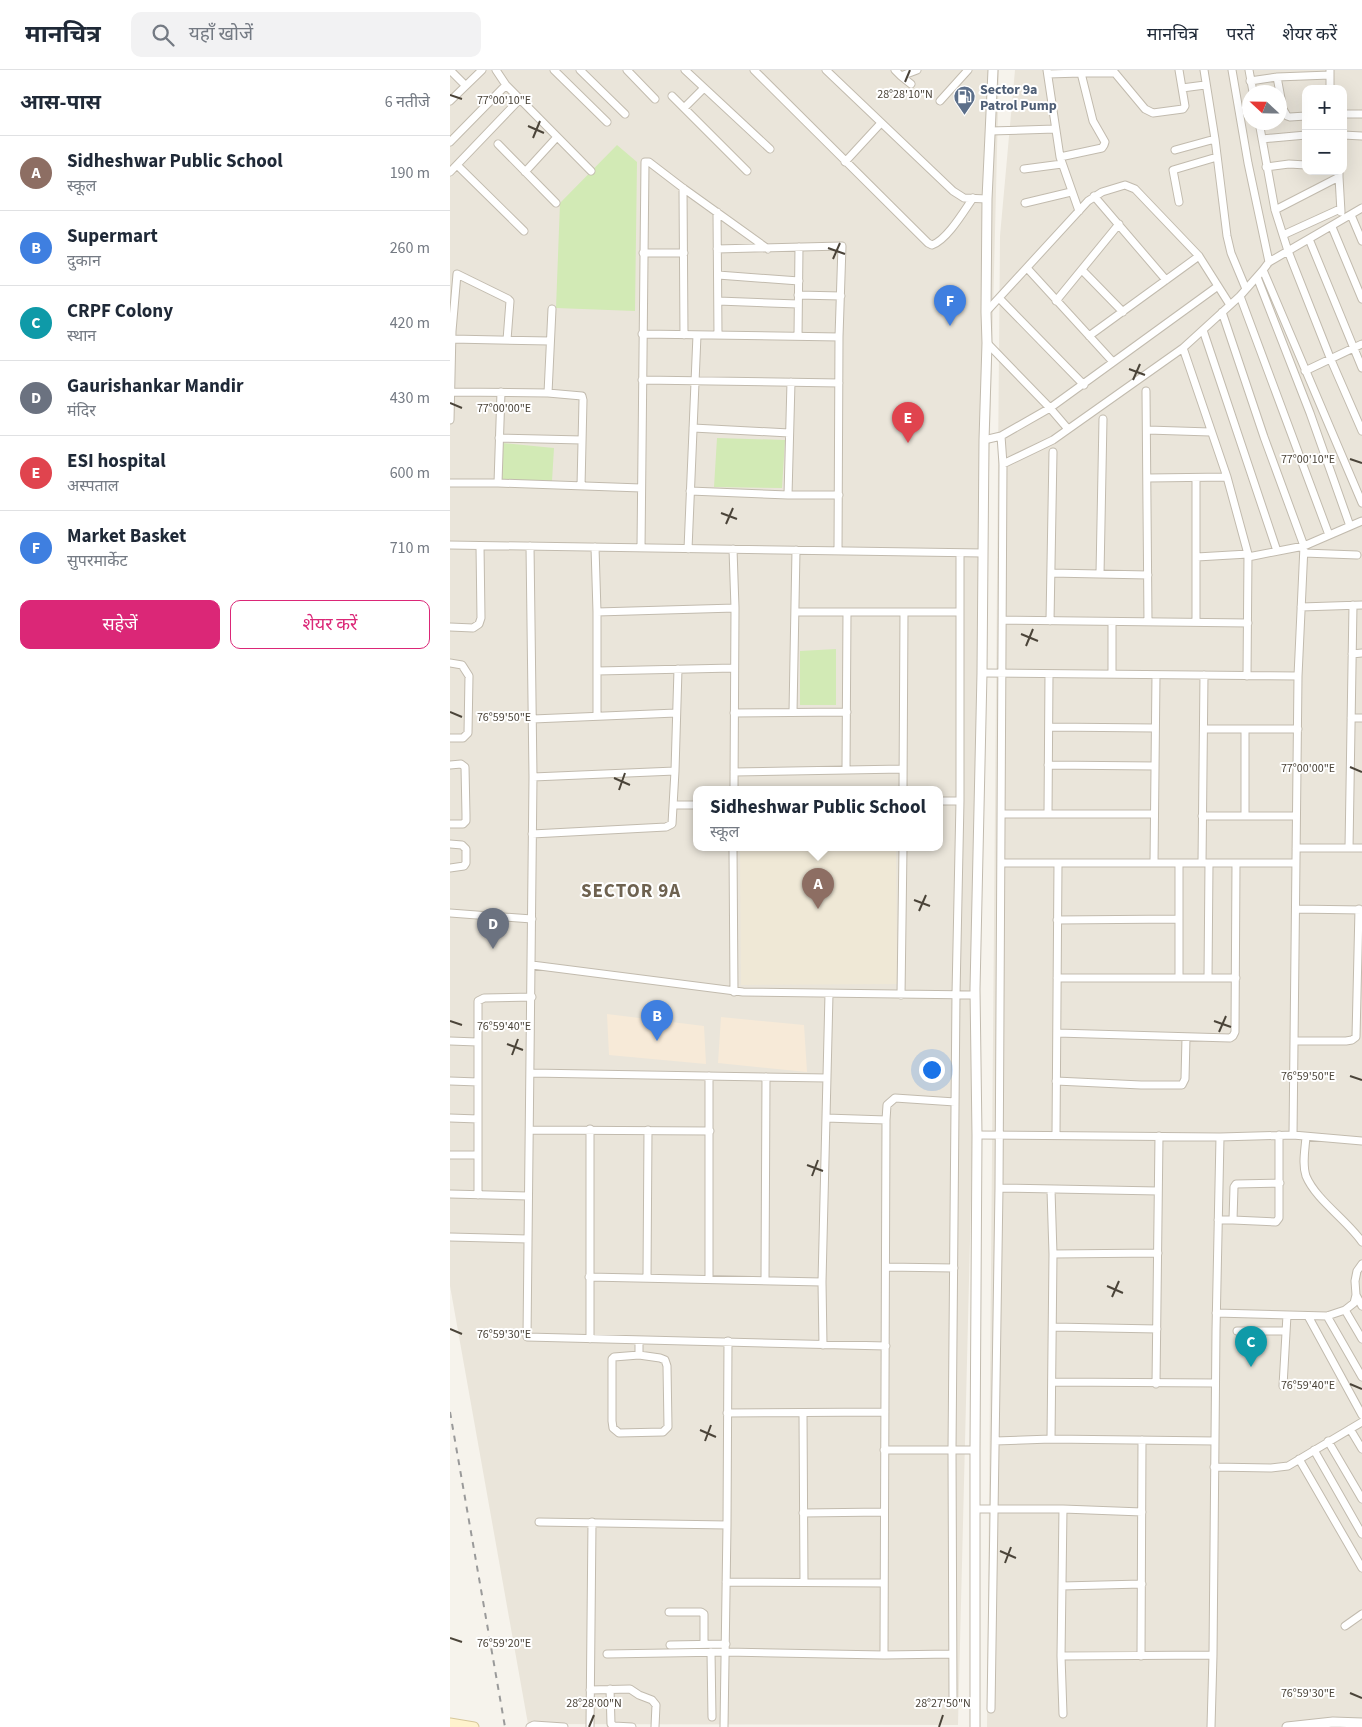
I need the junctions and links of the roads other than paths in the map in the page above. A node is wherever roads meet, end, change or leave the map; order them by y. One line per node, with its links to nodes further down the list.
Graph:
1 (450, 70): 25 (street)
2 (482, 70): 25 (street)
3 (496, 70): 26 (street)
4 (554, 70): 42 (street)
5 (580, 70): 38 (street)
6 (627, 70): 34 (street)
7 (685, 70): 30 (street)
8 (754, 70): 59 (street)
9 (826, 70): 43 (street)
10 (895, 70): 21 (street)
11 (917, 70): 21 (street)
12 (968, 70): 35 (street)
13 (993, 70): 46 (street)
14 (1179, 70): 31 (street)
15 (1204, 70): 27 (street)
16 (1232, 70): 97 (street)
17 (1249, 70): 23 (street)
18 (1047, 72): 19 (street); 44 (street)
19 (1081, 72): 31 (street); 58 (street)
20 (1330, 72): 22 (street); 29 (street)
21 (901, 76): 24 (street)
22 (1277, 77): 23 (street); 41 (street)
23 (1250, 81): 28 (street)
24 (911, 84)
25 (466, 85): 36 (street)
26 (506, 85): 33 (street); 53 (street)
27 (1205, 85): 31 (street); 51 (street)
28 (1251, 85)
29 (1330, 85)
30 (704, 88): 37 (street); 55 (street)
31 (1182, 88)
32 (672, 96): 37 (street)
33 (520, 99): 50 (street); 60 (street)
34 (655, 99)
35 (940, 100)
36 (450, 101)
37 (684, 108): 65 (street)
38 (624, 114)
39 (1347, 114): 40 (street)
40 (1362, 114)
41 (1302, 116)
42 (607, 122)
43 (880, 123): 59 (street); 73 (street)
44 (1056, 129): 46 (street); 58 (street)
45 (1260, 130): 52 (street)
46 (990, 131): 74 (street)
47 (1302, 135): 52 (street)
48 (1347, 135): 49 (street)
49 (1362, 136)
50 (557, 137): 64 (street); 67 (street)
51 (1215, 139): 56 (street); 57 (street)
52 (1262, 139): 62 (street)
53 (450, 142)
54 (498, 144): 67 (street)
55 (770, 149)
56 (1175, 150)
57 (1217, 156): 75 (street); 106 (street)
58 (1061, 160): 63 (street); 71 (street)
59 (845, 162): 73 (street)
60 (457, 165): 66 (street); 86 (street)
61 (1302, 165): 62 (street)
62 (1266, 167): 81 (street)
63 (1024, 169)
64 (592, 171)
65 (747, 171)
66 (450, 172)
67 (525, 172): 76 (street)
68 (1337, 175): 81 (street)
69 (1339, 175): 79 (street)
70 (683, 188): 82 (street); 94 (street); 95 (street)
71 (1072, 192): 77 (street); 80 (street)
72 (1094, 196): 80 (street); 84 (street); 96 (street)
73 (973, 198): 74 (street)
74 (987, 199): 117 (street)
75 (1179, 202)
76 (556, 203)
77 (1026, 203)
78 (1362, 208): 83 (street)
79 (1340, 209): 83 (street); 87 (street)
80 (1079, 210): 98 (street)
81 (1275, 210): 87 (street)
82 (717, 212): 91 (street); 92 (street)
83 (1348, 216): 85 (street); 89 (street)
84 (1120, 224): 99 (street); 103 (street)
85 (1332, 227): 88 (street); 111 (street)
86 (524, 231)
87 (1282, 235): 93 (street)
88 (1309, 239): 93 (street); 135 (street)
89 (1362, 241)
90 (798, 247): 92 (street); 104 (street); 108 (street)
91 (717, 249): 92 (street); 101 (street)
92 (768, 249)
93 (1288, 252): 97 (street); 136 (street)
94 (643, 253): 95 (street); 122 (street)
95 (684, 253): 123 (street)
96 (1199, 256): 103 (street); 105 (street)
97 (1269, 262): 100 (street)
98 (1027, 268): 110 (street); 113 (street)
99 (1082, 270): 113 (street); 118 (street)
100 (1263, 270): 102 (street); 139 (street)
101 (718, 275): 104 (street); 112 (street)
102 (1257, 277): 106 (street); 151 (street)
103 (1166, 280): 118 (street)
104 (798, 281): 107 (street)
105 (1218, 286): 115 (street); 137 (street)
106 (1246, 289): 109 (street)
107 (798, 295): 108 (street); 114 (street)
108 (841, 296): 128 (street)
109 (1240, 296): 115 (street); 179 (street)
110 (999, 298): 117 (street); 144 (street)
111 (1362, 299)
112 (718, 301): 114 (street); 125 (street)
113 (1056, 301): 127 (street)
114 (798, 304): 126 (street)
115 (1230, 305): 119 (street)
116 (552, 309): 131 (street)
117 (986, 312): 132 (street)
118 (1123, 312): 127 (street)
119 (1222, 312): 121 (street); 187 (street)
120 (451, 326): 129 (street); 130 (street)
121 (1203, 330): 134 (street); 190 (street)
122 (642, 334): 123 (street); 140 (street)
123 (684, 335): 124 (street)
124 (697, 335): 125 (street); 141 (street)
125 (718, 335): 126 (street)
126 (798, 336): 128 (street)
127 (1089, 336): 137 (street)
128 (840, 337): 143 (street)
129 (452, 339): 130 (street); 146 (street)
130 (507, 340): 131 (street)
131 (550, 341): 148 (street)
132 (987, 343): 149 (street); 163 (street)
133 (1362, 344): 135 (street)
134 (1183, 348): 155 (street); 158 (street)
135 (1354, 349): 136 (street); 138 (street)
136 (1331, 360): 139 (street); 157 (street)
137 (1113, 362): 144 (street)
138 (1362, 368)
139 (1305, 371): 150 (street)
140 (642, 380): 141 (street); 172 (street)
141 (695, 381): 142 (street); 154 (street)
142 (791, 382): 143 (street); 159 (street)
143 (839, 382): 175 (street)
144 (1084, 385): 149 (street)
145 (1146, 391): 156 (street)
146 (451, 392): 147 (street); 153 (street)
147 (501, 392): 148 (street); 161 (street)
148 (548, 393): 162 (street)
149 (1050, 408): 155 (street); 160 (street)
150 (1322, 409): 151 (street); 176 (street)
151 (1310, 413): 178 (street)
152 (1102, 419): 197 (street)
153 (450, 420)
154 (693, 428): 159 (street); 173 (street)
155 (1068, 429): 165 (street)
156 (1148, 430): 158 (street); 166 (street)
157 (1362, 431)
158 (1210, 432): 168 (street)
159 (790, 433): 174 (street)
160 (1001, 436): 163 (street); 165 (street)
161 (500, 438): 162 (street); 169 (street)
162 (582, 440): 171 (street)
163 (984, 440): 192 (street)
164 (1053, 452): 196 (street)
165 (1003, 464): 208 (street)
166 (1148, 478): 167 (street); 198 (street)
167 (1196, 478): 168 (street); 195 (street)
168 (1226, 478): 194 (street)
169 (498, 483): 170 (street); 171 (street)
170 (450, 484)
171 (581, 486): 172 (street)
172 (641, 488): 184 (street)
173 (690, 491): 174 (street); 185 (street)
174 (788, 495): 175 (street)
175 (839, 495): 189 (street)
176 (1362, 503)
177 (1362, 521): 178 (street)
178 (1350, 526): 179 (street)
179 (1329, 535): 187 (street)
180 (450, 545): 181 (street)
181 (480, 546): 182 (street); 214 (street)
182 (530, 546): 183 (street); 236 (street)
183 (594, 547): 184 (street); 203 (street)
184 (641, 548): 185 (street)
185 (688, 549): 186 (street)
186 (733, 549): 188 (street); 202 (street)
187 (1304, 549): 190 (street); 193 (street); 201 (street)
188 (796, 550): 189 (street); 204 (street)
189 (838, 551): 191 (street)
190 (1277, 551): 194 (street)
191 (960, 553): 192 (street); 207 (street)
192 (982, 553): 222 (street)
193 (1357, 555)
194 (1248, 556): 195 (street); 213 (street)
195 (1197, 557): 212 (street)
196 (1051, 574): 197 (street); 209 (street)
197 (1100, 574): 198 (street)
198 (1148, 575): 211 (street)
199 (1353, 605): 200 (street); 201 (street); 216 (street)
200 (1362, 605)
201 (1302, 607): 228 (street)
202 (735, 608): 203 (street); 218 (street)
203 (597, 612): 220 (street)
204 (795, 612): 205 (street); 229 (street)
205 (848, 612): 206 (street); 230 (street)
206 (904, 612): 207 (street); 246 (street)
207 (959, 612): 254 (street)
208 (1002, 620): 209 (street); 221 (street)
209 (1050, 621): 210 (street)
210 (1112, 622): 211 (street); 224 (street)
211 (1148, 622): 212 (street)
212 (1196, 622): 213 (street)
213 (1248, 623): 227 (street)
214 (450, 627)
215 (1362, 653): 216 (street)
216 (1352, 654): 234 (street)
217 (450, 663): 242 (street)
218 (734, 668): 219 (street); 232 (street)
219 (678, 669): 220 (street); 231 (street)
220 (597, 671): 233 (street)
221 (1003, 673): 222 (street); 223 (street); 257 (street)
222 (982, 674): 295 (street)
223 (1049, 674): 224 (street); 237 (street)
224 (1112, 674): 225 (street)
225 (1156, 675): 226 (street); 238 (street)
226 (1204, 675): 227 (street); 241 (street)
227 (1247, 676): 228 (street)
228 (1298, 676): 239 (street)
229 (792, 712): 230 (street); 232 (street)
230 (847, 712): 247 (street)
231 (676, 713): 233 (street); 248 (street)
232 (734, 713): 249 (street)
233 (597, 715): 236 (street)
234 (1351, 718): 235 (street); 267 (street)
235 (1362, 718)
236 (533, 719): 250 (street)
237 (1049, 727): 238 (street); 244 (street)
238 (1155, 728): 245 (street)
239 (1298, 728): 240 (street); 262 (street)
240 (1245, 729): 241 (street); 261 (street)
241 (1204, 730): 260 (street)
242 (450, 738)
243 (450, 765): 263 (street)
244 (1048, 765): 245 (street); 258 (street)
245 (1155, 766): 259 (street)
246 (903, 769): 247 (street); 252 (street)
247 (846, 770): 249 (street)
248 (675, 771): 250 (street); 255 (street)
249 (734, 772): 251 (street)
250 (533, 776): 264 (street)
251 (734, 786)
252 (903, 786)
253 (943, 801): 254 (street)
254 (960, 801): 293 (street)
255 (674, 805): 256 (street); 264 (street)
256 (693, 805)
257 (1002, 814): 258 (street); 271 (street)
258 (1048, 814): 259 (street)
259 (1154, 814): 273 (street)
260 (1202, 816): 261 (street); 275 (street)
261 (1245, 816): 262 (street)
262 (1296, 816): 266 (street)
263 (450, 824)
264 (532, 834): 282 (street)
265 (450, 844): 278 (street)
266 (1296, 848): 267 (street); 277 (street)
267 (1350, 848): 268 (street)
268 (1362, 848)
269 (733, 851): 291 (street)
270 (903, 851): 294 (street)
271 (1001, 863): 272 (street); 319 (street)
272 (1058, 863): 273 (street); 284 (street)
273 (1154, 863): 274 (street)
274 (1180, 863): 275 (street); 283 (street)
275 (1205, 863): 276 (street); 289 (street)
276 (1236, 863): 277 (street); 290 (street)
277 (1296, 863): 279 (street)
278 (450, 868)
279 (1296, 909): 280 (street); 301 (street)
280 (1361, 909): 286 (street)
281 (450, 913): 282 (street)
282 (532, 918): 285 (street)
283 (1179, 919): 284 (street); 288 (street)
284 (1057, 920): 287 (street)
285 (532, 965): 291 (street); 296 (street)
286 (1360, 968): 297 (street)
287 (1057, 978): 288 (street); 298 (street)
288 (1180, 978): 289 (street)
289 (1208, 978): 290 (street)
290 (1236, 978): 299 (street)
291 (734, 992): 292 (street)
292 (828, 994): 294 (street); 306 (street)
293 (956, 994): 294 (street); 295 (street); 310 (street)
294 (901, 995)
295 (975, 995): 320 (street)
296 (532, 997): 302 (street); 303 (street)
297 (1359, 1025): 301 (street)
298 (1057, 1033): 299 (street); 308 (street)
299 (1186, 1038): 308 (street)
300 (450, 1041): 302 (street)
301 (1294, 1041): 322 (street)
302 (477, 1042): 309 (street)
303 (531, 1072): 304 (street); 316 (street)
304 (709, 1076): 305 (street); 318 (street)
305 (766, 1077): 306 (street); 350 (street)
306 (827, 1078): 312 (street)
307 (450, 1081): 309 (street)
308 (1056, 1081): 321 (street)
309 (478, 1082): 313 (street)
310 (956, 1102): 314 (street); 346 (street)
311 (450, 1118): 313 (street)
312 (826, 1118): 314 (street); 351 (street)
313 (478, 1119): 329 (street)
314 (886, 1120): 345 (street)
315 (590, 1129): 316 (street); 317 (street); 347 (street)
316 (530, 1130): 336 (street)
317 (648, 1130): 318 (street); 348 (street)
318 (710, 1131): 349 (street)
319 (999, 1134): 320 (street); 321 (street); 331 (street)
320 (978, 1135): 389 (street)
321 (1056, 1135): 323 (street)
322 (1293, 1135): 324 (street); 326 (street)
323 (1159, 1136): 325 (street); 333 (street)
324 (1279, 1136): 325 (street); 330 (street)
325 (1220, 1137): 337 (street)
326 (1306, 1137): 327 (street); 341 (street)
327 (1362, 1141)
328 (450, 1155): 329 (street)
329 (478, 1156): 335 (street)
330 (1280, 1183): 338 (street); 338 (street)
331 (999, 1188): 332 (street); 383 (street)
332 (1051, 1190): 333 (street); 343 (street)
333 (1158, 1191): 342 (street)
334 (450, 1194): 335 (street)
335 (478, 1195): 336 (street)
336 (528, 1196): 340 (street)
337 (1218, 1220): 338 (street); 355 (street)
338 (1233, 1220)
339 (450, 1237): 340 (street)
340 (528, 1239): 363 (street)
341 (1362, 1242)
342 (1158, 1253): 343 (street); 360 (street)
343 (1053, 1254): 359 (street)
344 (1362, 1264): 352 (street)
345 (886, 1267): 346 (street); 368 (street)
346 (954, 1268): 388 (street)
347 (589, 1276): 348 (street); 363 (street)
348 (648, 1278): 349 (street)
349 (709, 1280): 350 (street)
350 (765, 1281): 351 (street)
351 (822, 1282): 367 (street)
352 (1356, 1295): 353 (street); 354 (street)
353 (1362, 1306)
354 (1345, 1310): 358 (street); 364 (street)
355 (1216, 1313): 356 (street); 372 (street)
356 (1286, 1315): 357 (street); 362 (street)
357 (1308, 1316): 358 (street); 378 (street)
358 (1327, 1316): 370 (street)
359 (1053, 1327): 360 (street); 371 (street)
360 (1157, 1329): 373 (street)
361 (1237, 1331): 362 (street)
362 (1286, 1331): 374 (street)
363 (590, 1339): 365 (street)
364 (1362, 1339)
365 (639, 1340): 366 (street); 369 (street)
366 (728, 1341): 367 (street); 376 (street)
367 (823, 1345): 368 (street)
368 (886, 1346): 375 (street)
369 (639, 1355): 369 (street)
370 (1362, 1377)
371 (1052, 1382): 373 (street); 381 (street)
372 (1215, 1383): 373 (street); 384 (street)
373 (1156, 1384)
374 (1283, 1386)
375 (885, 1412): 377 (street); 387 (street)
376 (728, 1413): 377 (street); 402 (street)
377 (802, 1413): 399 (street)
378 (1362, 1415)
379 (1362, 1422): 380 (street)
380 (1350, 1429): 385 (street); 386 (street)
381 (1051, 1440): 382 (street); 383 (street)
382 (1142, 1440): 384 (street); 398 (street)
383 (995, 1441): 396 (street)
384 (1215, 1441): 392 (street)
385 (1328, 1441): 390 (street); 393 (street)
386 (1362, 1449)
387 (884, 1450): 388 (street); 397 (street)
388 (952, 1450): 389 (street); 418 (street)
389 (975, 1450): 395 (street)
390 (1314, 1450): 391 (street); 403 (street)
391 (1299, 1459): 392 (street); 404 (street)
392 (1214, 1466): 420 (street)
393 (1362, 1499)
394 (1063, 1508): 396 (street); 398 (street); 409 (street)
395 (976, 1509): 396 (street); 438 (street)
396 (995, 1509): 426 (street)
397 (884, 1512): 399 (street); 407 (street)
398 (1142, 1512): 408 (street)
399 (803, 1513): 406 (street)
400 (539, 1522): 401 (street)
401 (592, 1522): 402 (street); 424 (street)
402 (728, 1525): 405 (street)
403 (1362, 1534)
404 (1362, 1568)
405 (726, 1582): 406 (street); 415 (street)
406 (804, 1582): 407 (street)
407 (883, 1583): 419 (street)
408 (1142, 1584): 409 (street); 422 (street)
409 (1062, 1586): 421 (street)
410 (669, 1612): 414 (street)
411 (1362, 1614): 412 (street)
412 (1345, 1626)
413 (670, 1644): 414 (street)
414 (704, 1644): 415 (street)
415 (726, 1648): 416 (street); 419 (street); 437 (street)
416 (711, 1652): 417 (street); 428 (street)
417 (606, 1654)
418 (952, 1654): 419 (street); 425 (street)
419 (884, 1655)
420 (1213, 1655): 422 (street); 439 (street)
421 (1061, 1656): 422 (street); 427 (street)
422 (1142, 1656)
423 (610, 1689): 424 (street); 435 (street); 436 (street)
424 (590, 1690): 434 (street)
425 (953, 1697)
426 (991, 1709)
427 (1063, 1714)
428 (712, 1716)
429 (450, 1723): 431 (main road)
430 (1362, 1723): 440 (street)
431 (474, 1727)
432 (530, 1727): 433 (street)
433 (564, 1727)
434 (590, 1727)
435 (632, 1727)
436 (654, 1727)
437 (724, 1727)
438 (976, 1727)
439 (1211, 1727)
440 (1287, 1727)

